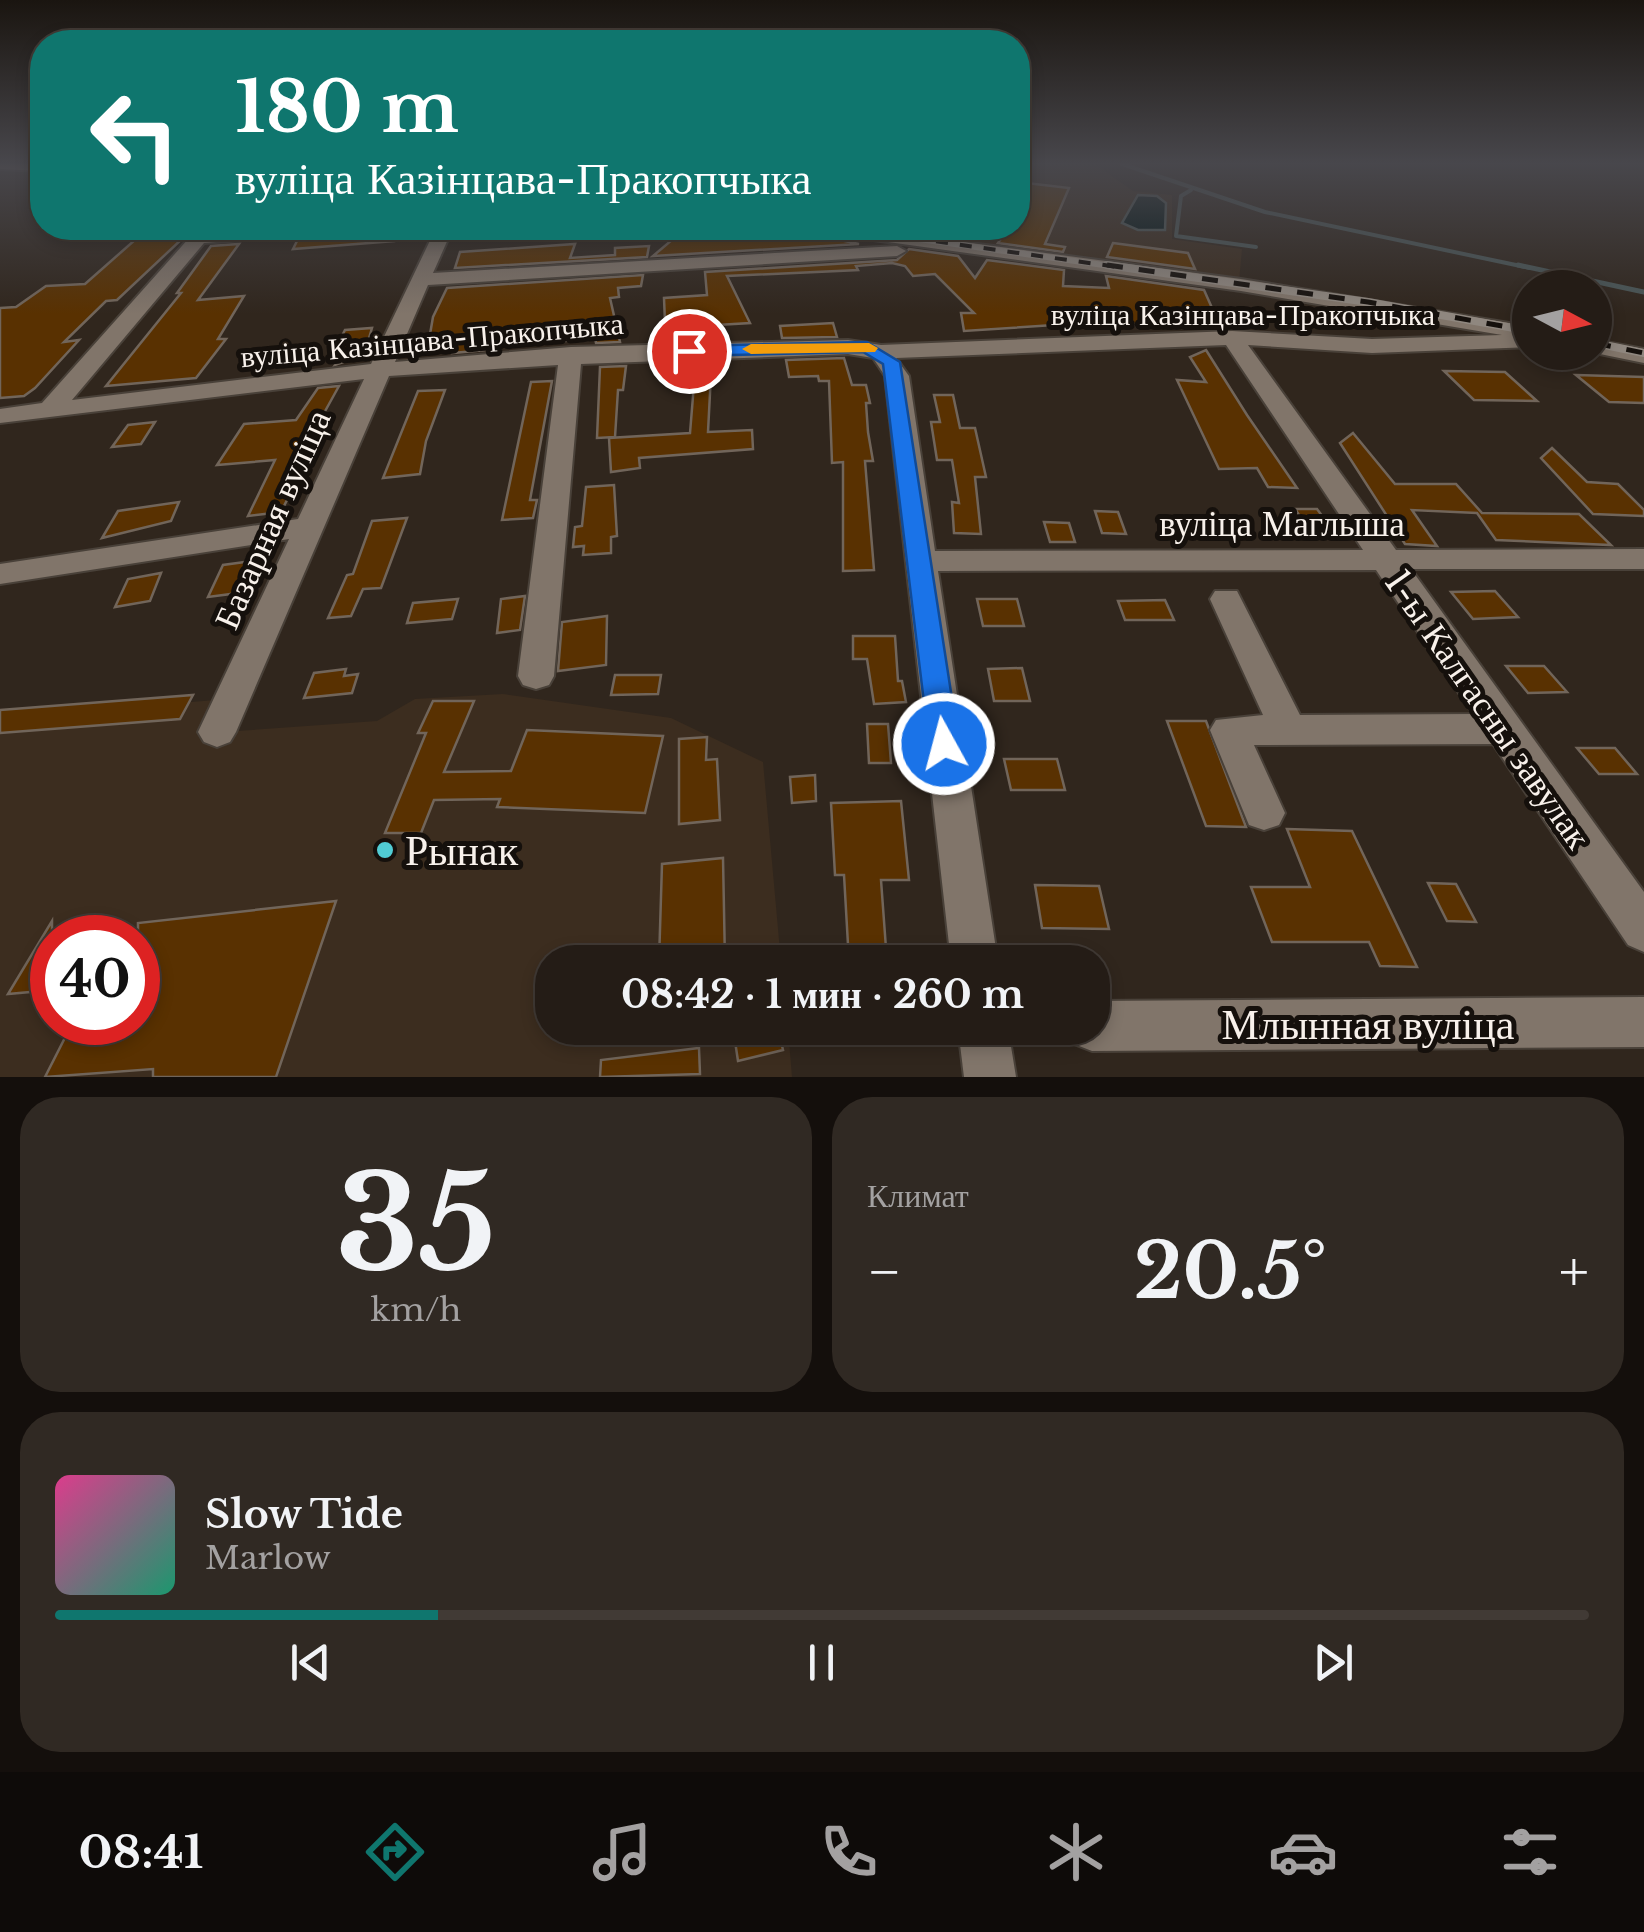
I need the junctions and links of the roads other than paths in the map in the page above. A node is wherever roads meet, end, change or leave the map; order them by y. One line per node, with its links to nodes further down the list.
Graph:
1 (197, 240): 14 (street)
2 (439, 240): 5 (street, Базарная вуліца)
3 (910, 240): 4 (street)
4 (960, 247): 5 (street); 6 (street)
5 (421, 280): 13 (street, Базарная вуліца)
6 (1512, 333)
7 (1232, 338): 8 (street, вуліца Казінцава-Пракопчыка); 10 (street, вуліца Казінцава-Пракопчыка); 19 (street, 1-ы Калгасны завулак)
8 (1512, 338)
9 (1612, 350): 12 (street)
10 (881, 352): 11 (street, вуліца Казінцава-Пракопчыка); 18 (street)
11 (571, 354): 13 (street, вуліца Казінцава-Пракопчыка); 22 (street)
12 (1644, 356)
13 (379, 369): 14 (street, вуліца Казінцава-Пракопчыка); 16 (street, Базарная вуліца)
14 (50, 410): 15 (street, вуліца Казінцава-Пракопчыка)
15 (0, 416)
16 (312, 526): 20 (street); 25 (street, Базарная вуліца)
17 (1644, 560): 19 (street, вуліца Маглыша)
18 (920, 561): 19 (street, вуліца Маглыша); 28 (street)
19 (1383, 561): 23 (street, 1-ы Калгасны завулак)
20 (0, 574)
21 (1226, 599): 24 (street)
22 (536, 676)
23 (1502, 729): 24 (street); 27 (street, 1-ы Калгасны завулак)
24 (1289, 730): 26 (street)
25 (217, 732)
26 (1264, 813)
27 (1644, 930)
28 (972, 945)
29 (1644, 1022): 30 (street, Млынная вуліца)
30 (1110, 1026)
31 (985, 1045): 32 (street)
32 (990, 1077)

